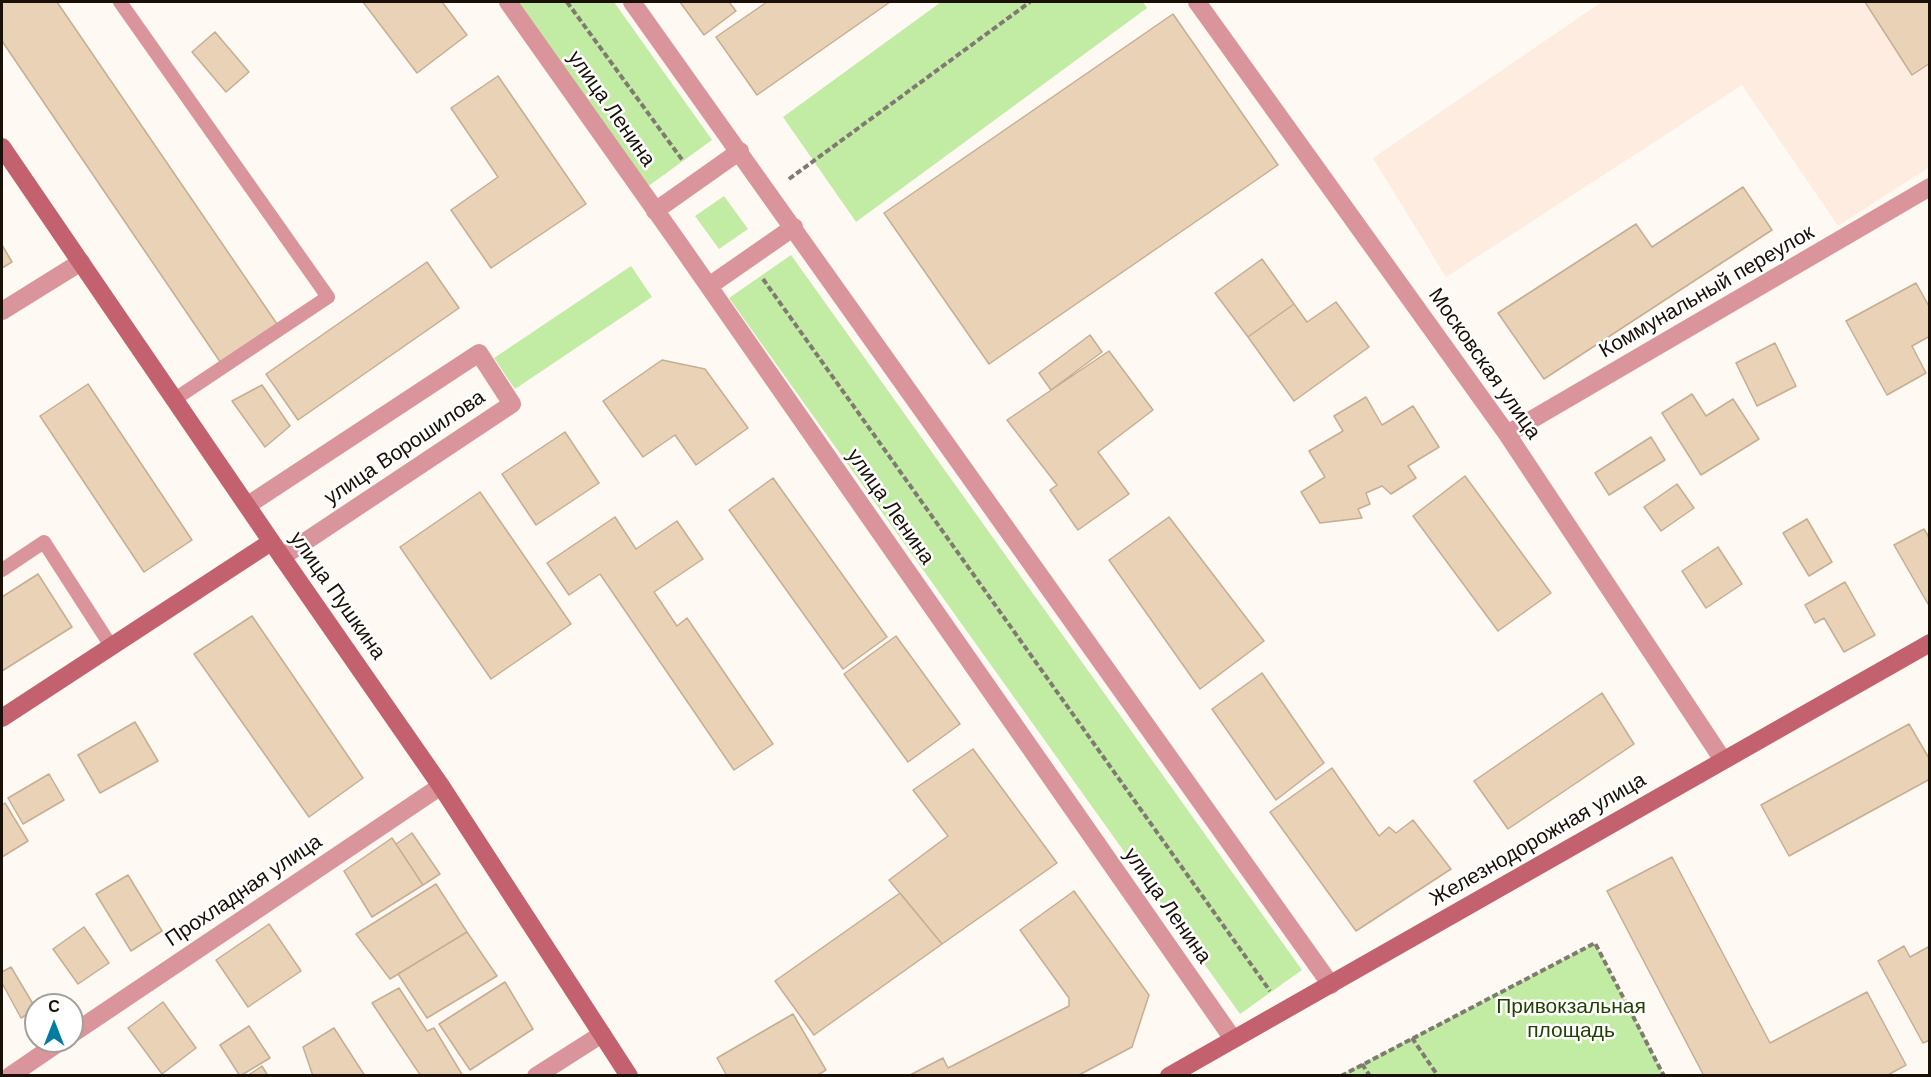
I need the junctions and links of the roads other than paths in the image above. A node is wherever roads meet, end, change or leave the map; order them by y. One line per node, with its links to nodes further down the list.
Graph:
1 (120, 2): 13 (lane)
2 (508, 2): 8 (street, улица Ленина)
3 (632, 2): 6 (street)
4 (1197, 2): 14 (street, Московская улица)
5 (2, 147): 10 (main road, улица Пушкина)
6 (740, 151): 8 (street); 9 (street)
7 (1929, 188): 14 (street, Коммунальный переулок)
8 (655, 211): 11 (street, улица Ленина)
9 (794, 227): 11 (street); 24 (street)
10 (81, 262): 12 (street); 13 (main road, улица Пушкина)
11 (709, 286): 27 (street, улица Ленина)
12 (2, 311)
13 (175, 399): 15 (main road, улица Пушкина)
14 (1507, 434): 22 (street, Московская улица)
15 (248, 505): 16 (main road, улица Пушкина); 17 (street, улица Ворошилова)
16 (271, 542): 17 (main road, улица Пушкина); 20 (main road)
17 (282, 557): 23 (main road, улица Пушкина)
18 (2, 570): 20 (lane)
19 (1929, 643): 22 (main road, Железнодорожная улица)
20 (111, 646): 21 (main road)
21 (2, 718)
22 (1723, 760): 24 (main road, Железнодорожная улица)
23 (441, 786): 25 (street, Прохладная улица); 26 (main road, улица Пушкина)
24 (1331, 985): 27 (main road, Железнодорожная улица)
25 (84, 1026)
26 (602, 1034): 30 (street); 31 (main road, улица Пушкина)
27 (1233, 1039): 32 (main road, Железнодорожная улица)
28 (44, 1053): 29 (street)
29 (10, 1076)
30 (536, 1076)
31 (629, 1076)
32 (1169, 1076)

